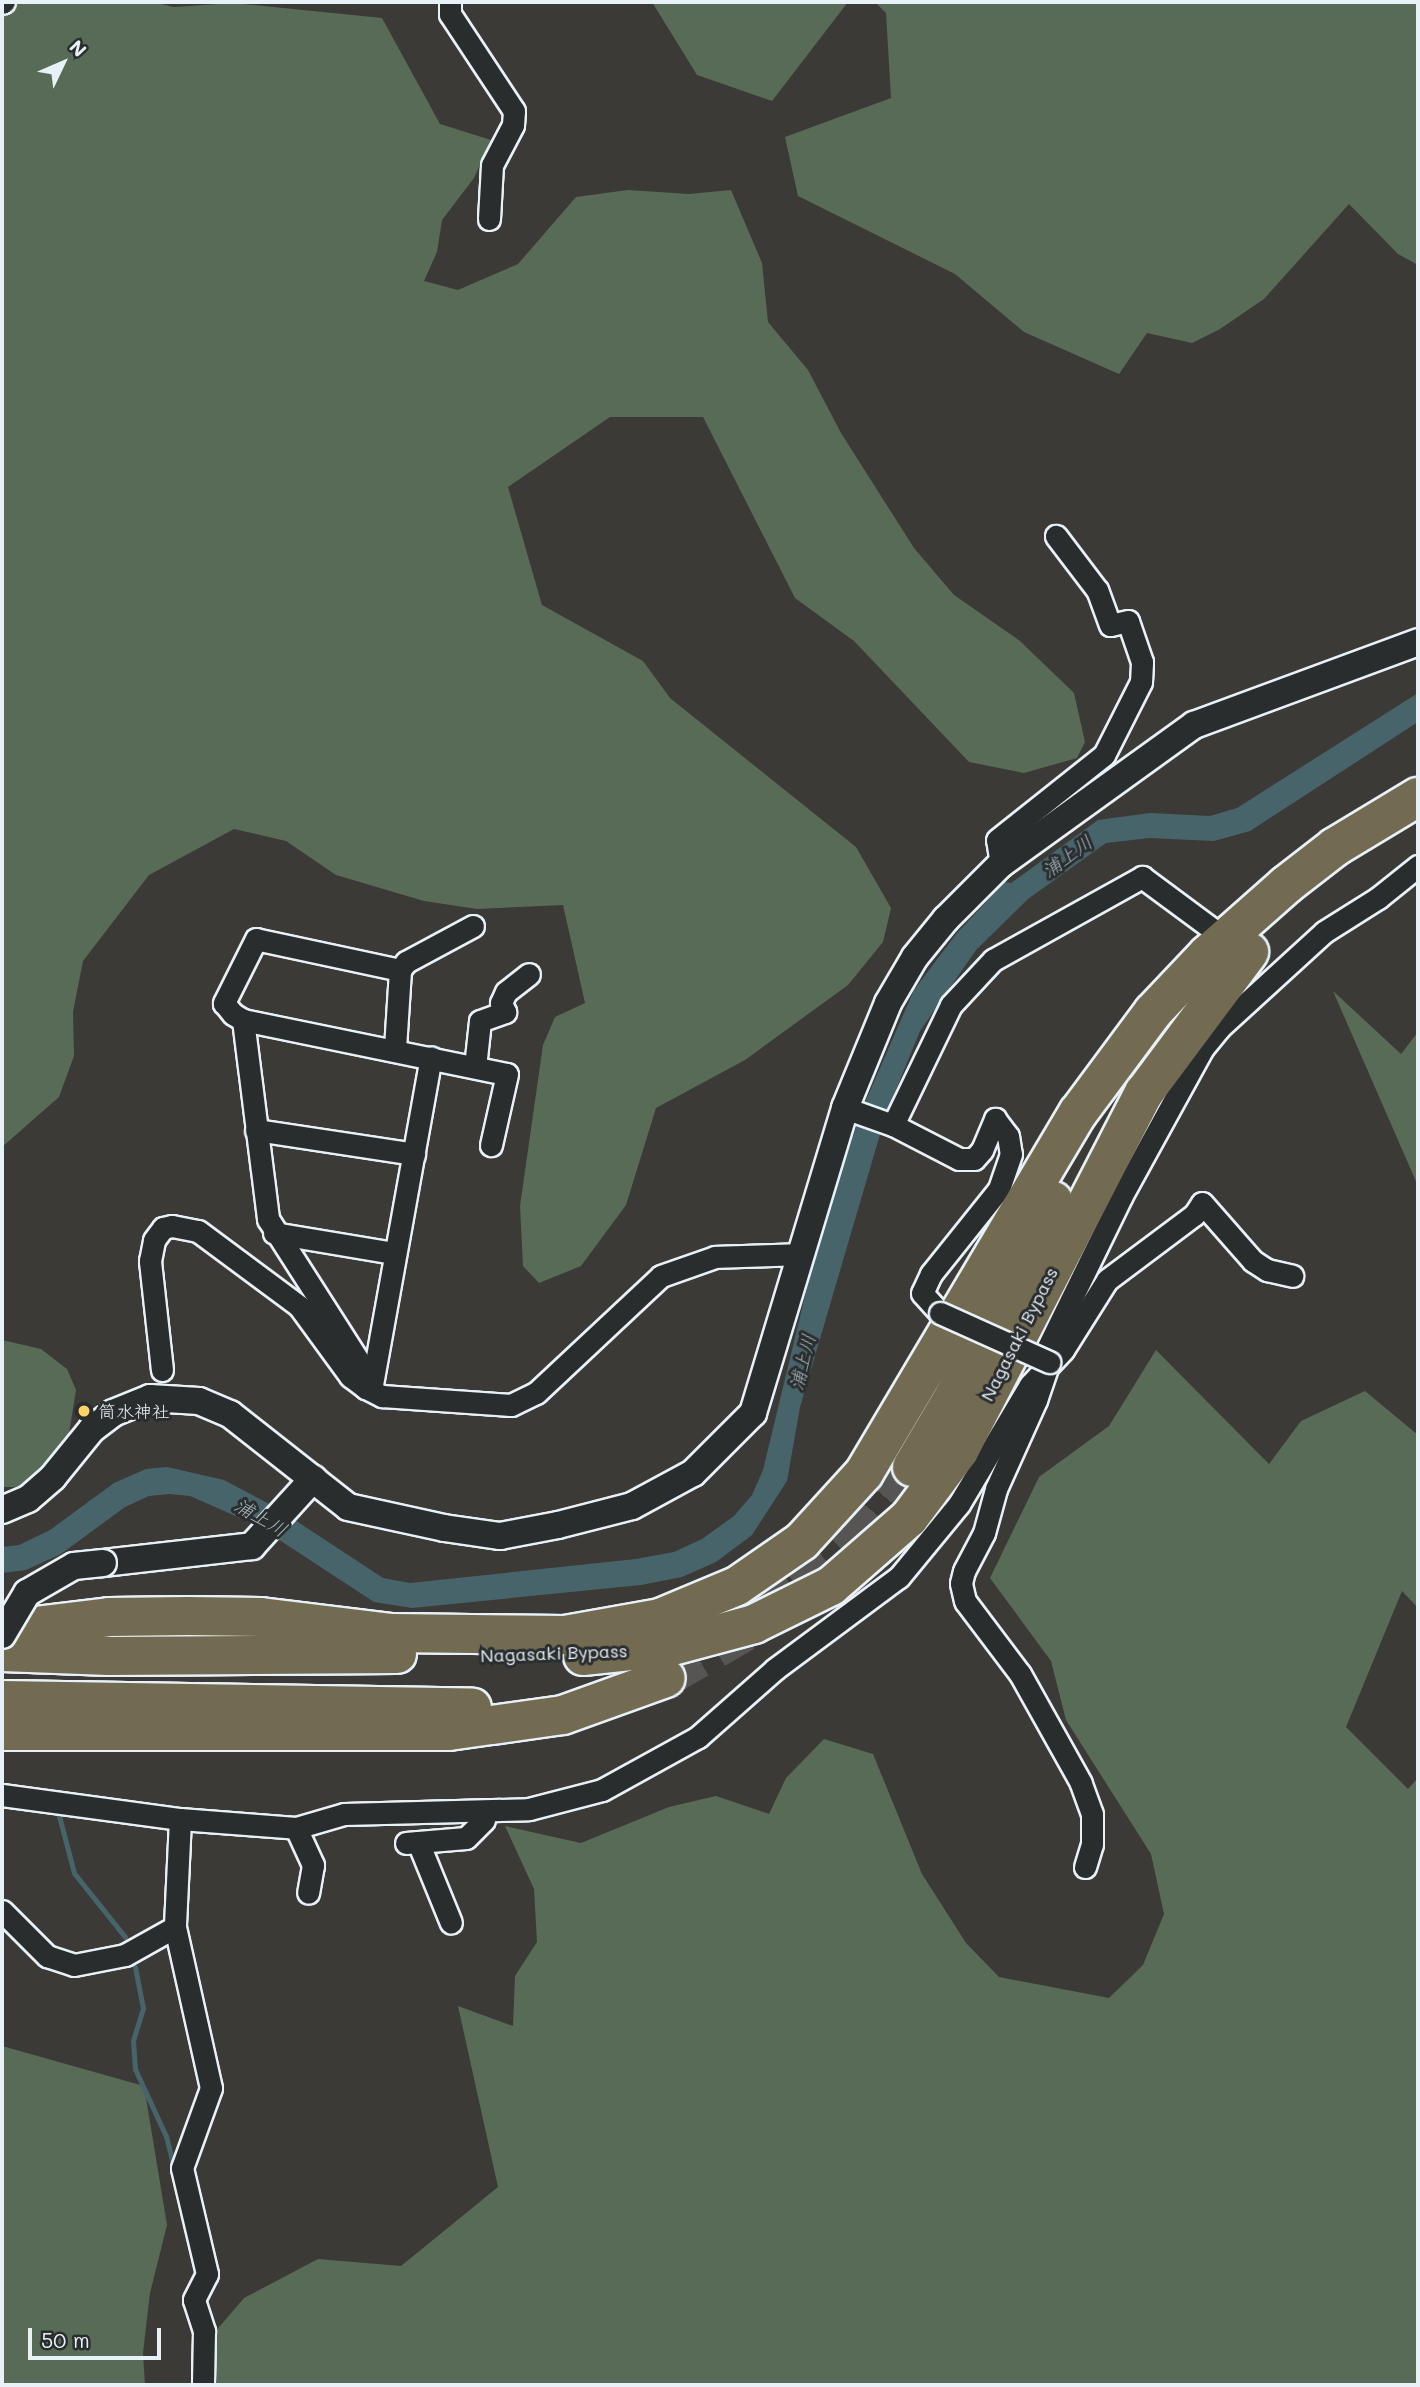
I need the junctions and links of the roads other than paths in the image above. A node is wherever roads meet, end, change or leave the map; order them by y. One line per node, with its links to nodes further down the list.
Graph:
1 (450, 2): 2 (street)
2 (489, 219)
3 (1056, 537): 7 (street)
4 (1418, 642): 7 (street)
5 (1418, 797): 23 (highway, Nagasaki Bypass)
6 (1418, 826): 11 (highway, Nagasaki Bypass)
7 (1000, 864): 18 (street)
8 (1418, 866): 11 (street)
9 (473, 926): 12 (street)
10 (1216, 931): 19 (street)
11 (1249, 958): 28 (street); 31 (highway, Nagasaki Bypass); 36 (highway, Nagasaki Bypass)
12 (400, 970): 14 (street); 15 (street)
13 (530, 974): 17 (street)
14 (243, 1020): 15 (street); 20 (street)
15 (395, 1048): 16 (street)
16 (431, 1057): 17 (street); 22 (street)
17 (475, 1067): 21 (street)
18 (850, 1110): 19 (street); 26 (street)
19 (893, 1125): 28 (street, bridge)
20 (256, 1130): 22 (street); 24 (street)
21 (491, 1145)
22 (414, 1154): 25 (street)
23 (1045, 1168): 34 (highway, Nagasaki Bypass); 35 (highway, Nagasaki Bypass)
24 (275, 1233): 25 (street); 30 (street)
25 (394, 1252): 30 (street)
26 (801, 1254): 30 (street); 32 (street)
27 (1292, 1276): 28 (street)
28 (1049, 1362): 46 (street); 49 (street)
29 (162, 1370): 30 (street)
30 (368, 1389)
31 (912, 1467)
32 (305, 1489): 33 (street); 35 (street, bridge)
33 (2, 1510)
34 (792, 1570)
35 (2, 1632)
36 (2, 1652)
37 (626, 1671): 40 (highway, Nagasaki Bypass)
38 (666, 1678): 41 (highway)
39 (2, 1700): 40 (highway)
40 (477, 1707): 42 (highway, Nagasaki Bypass)
41 (563, 1715): 43 (highway); 44 (highway)
42 (2, 1721)
43 (2, 1731)
44 (2, 1747)
45 (2, 1795): 47 (street)
46 (482, 1811): 48 (street); 52 (street)
47 (180, 1819): 48 (street); 53 (street)
48 (296, 1828): 50 (street)
49 (1085, 1867)
50 (308, 1892)
51 (2, 1911): 53 (street)
52 (452, 1923)
53 (175, 1927): 54 (street)
54 (203, 2385)

